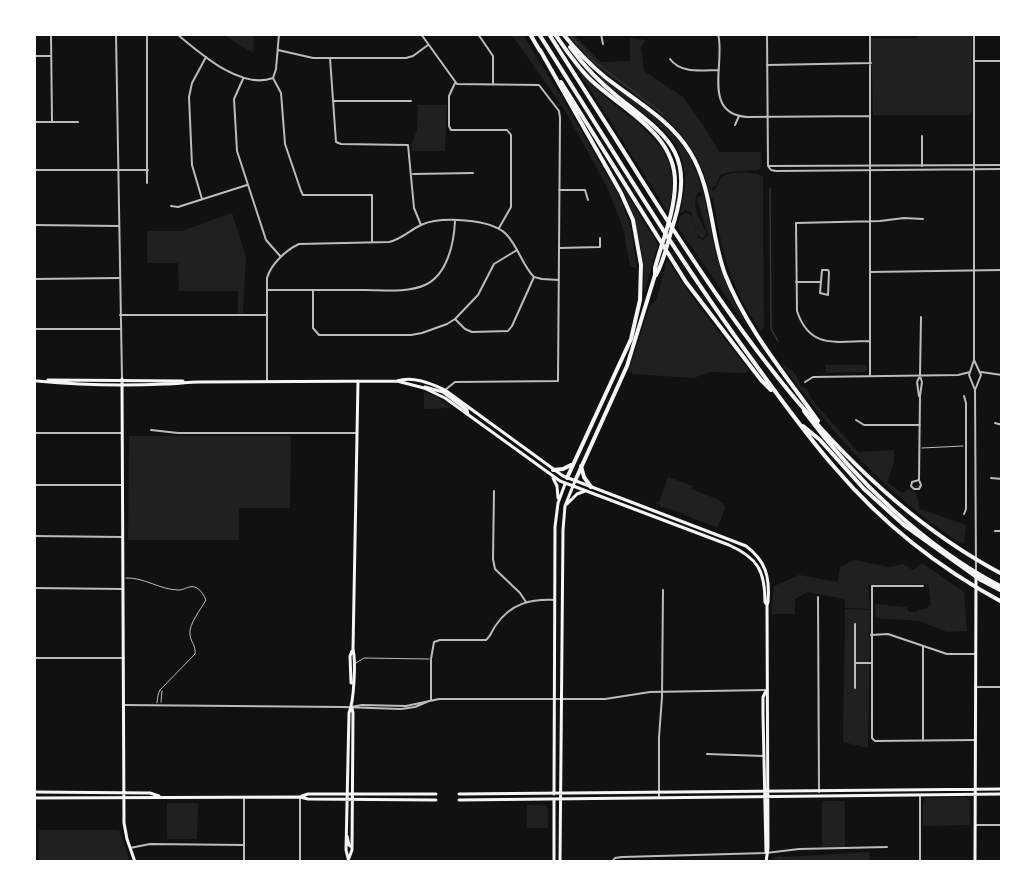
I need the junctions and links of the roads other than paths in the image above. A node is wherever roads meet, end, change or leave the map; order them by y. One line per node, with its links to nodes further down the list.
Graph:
1 (51, 34): 23 (street)
2 (116, 34): 51 (street)
3 (147, 34): 52 (street)
4 (177, 34): 24 (street)
5 (279, 34): 20 (street)
6 (421, 34): 19 (street)
7 (478, 34): 35 (street)
8 (530, 34): 21 (highway)
9 (539, 34): 114 (highway)
10 (549, 34): 112 (highway)
11 (555, 34): 78 (highway)
12 (562, 34): 78 (highway); 124 (highway)
13 (601, 34): 18 (street)
14 (718, 34): 31 (street)
15 (767, 34): 30 (street)
16 (870, 34): 29 (street)
17 (974, 34): 27 (street)
18 (603, 44)
19 (428, 45): 25 (street); 34 (street)
20 (278, 50): 25 (street); 32 (street)
21 (540, 50): 114 (highway); 127 (highway)
22 (34, 56): 23 (street)
23 (51, 56): 42 (street)
24 (206, 57): 33 (street); 58 (street)
25 (330, 58): 37 (street)
26 (670, 59): 31 (street)
27 (974, 61): 28 (street); 47 (street)
28 (1002, 61)
29 (871, 63): 30 (street); 39 (street)
30 (767, 65): 40 (street)
31 (719, 70): 38 (street)
32 (273, 78): 33 (street); 71 (street)
33 (243, 79): 56 (street)
34 (455, 82): 35 (street); 69 (street)
35 (493, 84): 57 (street)
36 (411, 100): 37 (street)
37 (333, 101): 54 (street)
38 (739, 116): 40 (street); 44 (street)
39 (870, 116): 40 (street); 49 (street)
40 (767, 117): 49 (street)
41 (34, 122): 42 (street)
42 (52, 122): 43 (street)
43 (78, 122)
44 (735, 125)
45 (922, 136): 46 (street)
46 (922, 167): 47 (street); 49 (street)
47 (974, 167): 48 (street); 75 (street)
48 (1002, 167)
49 (870, 168): 64 (street)
50 (34, 170): 51 (street)
51 (118, 170): 52 (street); 68 (street)
52 (148, 170): 55 (street)
53 (473, 173): 54 (street)
54 (412, 174): 67 (street)
55 (147, 183)
56 (247, 185): 58 (street); 74 (street)
57 (560, 190): 59 (street); 72 (street)
58 (202, 199): 60 (street)
59 (588, 200)
60 (171, 206)
61 (923, 219): 64 (street)
62 (794, 220): 65 (street)
63 (455, 221): 67 (street); 69 (street); 86 (street)
64 (870, 222): 65 (street); 77 (street)
65 (796, 223): 83 (street)
66 (34, 225): 68 (street)
67 (421, 225): 71 (street)
68 (118, 226): 80 (street)
69 (499, 228): 73 (street)
70 (600, 238): 72 (street)
71 (372, 243): 74 (street)
72 (559, 248): 82 (street)
73 (517, 250): 79 (street); 90 (street)
74 (281, 257): 85 (street)
75 (974, 270): 76 (street); 77 (street); 94 (street)
76 (1002, 270)
77 (870, 272): 93 (street)
78 (655, 275): 128 (highway)
79 (534, 277): 82 (street); 90 (street)
80 (119, 278): 81 (street); 87 (street)
81 (34, 279)
82 (559, 280): 111 (street)
83 (796, 282): 84 (street); 93 (street)
84 (821, 282): 84 (street)
85 (267, 290): 86 (street); 88 (street)
86 (313, 290): 90 (street)
87 (120, 315): 88 (street); 92 (street)
88 (267, 315): 105 (street)
89 (921, 317): 101 (street)
90 (455, 319)
91 (34, 329): 92 (street)
92 (120, 329): 108 (street)
93 (870, 341): 100 (street)
94 (974, 360): 95 (street); 96 (street)
95 (971, 371): 96 (street); 97 (street); 102 (street)
96 (979, 371): 98 (street); 103 (street)
97 (958, 375): 101 (street); 102 (street)
98 (991, 375): 99 (street); 103 (street)
99 (1002, 375)
100 (870, 376): 101 (street); 109 (street)
101 (920, 376): 118 (street)
102 (971, 379): 103 (street); 110 (street)
103 (979, 379): 110 (street)
104 (36, 381): 108 (main road)
105 (267, 381): 106 (main road); 108 (main road)
106 (358, 381): 107 (main road); 123 (main road)
107 (397, 381): 111 (main road); 111 (main road)
108 (122, 382): 122 (main road)
109 (805, 382)
110 (975, 390): 150 (street)
111 (443, 392): 129 (main road); 130 (main road)
112 (792, 395): 124 (highway); 150 (highway)
113 (964, 396): 125 (street)
114 (778, 397): 115 (highway)
115 (795, 419): 150 (highway); 161 (highway)
116 (856, 420): 118 (street)
117 (995, 423): 119 (street)
118 (920, 425): 126 (street)
119 (1002, 425)
120 (151, 430): 123 (street)
121 (34, 433): 122 (street)
122 (122, 434): 138 (main road)
123 (357, 434): 166 (main road)
124 (827, 434): 151 (highway)
125 (966, 446): 126 (lane); 145 (street)
126 (920, 448): 134 (street)
127 (574, 462): 129 (highway); 131 (highway)
128 (581, 466): 135 (highway); 140 (highway)
129 (553, 470): 131 (main road)
130 (552, 477): 136 (main road); 143 (main road)
131 (567, 478): 135 (main road); 136 (main road)
132 (991, 478): 133 (street)
133 (1002, 479)
134 (918, 480)
135 (575, 481): 139 (main road); 140 (main road)
136 (565, 483): 139 (main road); 143 (main road)
137 (34, 484): 138 (street)
138 (123, 485): 149 (main road)
139 (572, 486): 142 (main road); 144 (main road)
140 (591, 487): 162 (main road)
141 (494, 491): 160 (street)
142 (587, 491): 144 (main road); 162 (main road)
143 (558, 503): 159 (main road)
144 (565, 506): 181 (main road)
145 (964, 514)
146 (994, 531): 147 (street)
147 (1002, 531)
148 (34, 536): 149 (street)
149 (123, 537): 152 (main road)
150 (976, 574): 156 (highway); 167 (main road)
151 (1002, 574)
152 (123, 578): 155 (main road); 184 (lane)
153 (923, 586): 164 (street)
154 (34, 588): 155 (street)
155 (123, 589): 169 (main road)
156 (1002, 589)
157 (663, 590): 179 (street)
158 (818, 597): 190 (street)
159 (555, 600): 160 (street); 180 (main road)
160 (526, 602): 170 (street)
161 (1002, 602)
162 (767, 605): 178 (main road)
163 (855, 624): 171 (street)
164 (871, 635): 165 (street); 172 (street)
165 (923, 646): 167 (street); 186 (street)
166 (353, 650): 173 (main road); 174 (main road)
167 (976, 654): 175 (main road)
168 (34, 658): 169 (street)
169 (124, 658): 183 (main road)
170 (431, 659): 173 (lane); 182 (street)
171 (855, 663): 172 (street); 177 (street)
172 (871, 663): 186 (street)
173 (354, 664): 174 (main road)
174 (352, 687): 185 (main road)
175 (975, 687): 176 (street); 187 (main road)
176 (1002, 687)
177 (855, 688)
178 (766, 690): 179 (street); 189 (main road); 195 (main road)
179 (662, 692): 181 (street); 198 (street)
180 (555, 699): 181 (street); 182 (street); 203 (main road)
181 (561, 699): 204 (main road)
182 (431, 700): 185 (street)
183 (124, 705): 184 (street); 196 (main road)
184 (159, 705): 185 (street)
185 (351, 707): 199 (main road); 200 (main road)
186 (923, 740): 187 (street)
187 (975, 740): 191 (main road)
188 (707, 754): 189 (street)
189 (764, 756): 195 (main road)
190 (819, 791): 191 (main road); 195 (main road); 207 (street)
191 (975, 791): 192 (main road); 205 (main road); 221 (main road)
192 (1002, 791)
193 (34, 792): 194 (main road)
194 (44, 792): 196 (main road); 211 (main road)
195 (766, 792): 198 (main road); 210 (main road)
196 (124, 793): 206 (main road); 212 (main road)
197 (654, 793): 198 (main road); 204 (main road); 213 (main road)
198 (659, 793): 214 (street)
199 (347, 794): 200 (main road); 209 (main road); 215 (main road)
200 (352, 794): 201 (main road); 216 (main road)
201 (436, 794)
202 (459, 794): 203 (main road)
203 (554, 794): 204 (main road); 219 (main road)
204 (560, 794): 220 (main road)
205 (920, 795): 207 (main road); 237 (street)
206 (161, 796): 208 (main road); 212 (main road)
207 (819, 796): 210 (main road)
208 (244, 797): 209 (main road); 224 (street)
209 (300, 797): 215 (main road); 233 (street)
210 (766, 797): 214 (main road); 228 (main road)
211 (35, 798): 212 (main road)
212 (124, 799): 227 (main road)
213 (629, 799): 214 (main road); 220 (main road)
214 (659, 799)
215 (346, 800): 216 (main road); 223 (main road)
216 (352, 800): 217 (main road); 225 (main road)
217 (436, 800)
218 (459, 800): 219 (main road)
219 (554, 800): 220 (main road); 234 (main road)
220 (560, 800): 235 (main road)
221 (975, 825): 222 (street); 238 (main road)
222 (1002, 825)
223 (346, 834): 225 (main road); 229 (main road)
224 (244, 845): 227 (street); 232 (street)
225 (352, 847): 229 (main road)
226 (888, 847): 228 (street)
227 (130, 848): 231 (main road)
228 (766, 853): 230 (street); 236 (main road)
229 (349, 860)
230 (613, 860)
231 (135, 861)
232 (244, 861)
233 (300, 861)
234 (554, 861)
235 (560, 861)
236 (766, 861)
237 (920, 861)
238 (975, 861)

